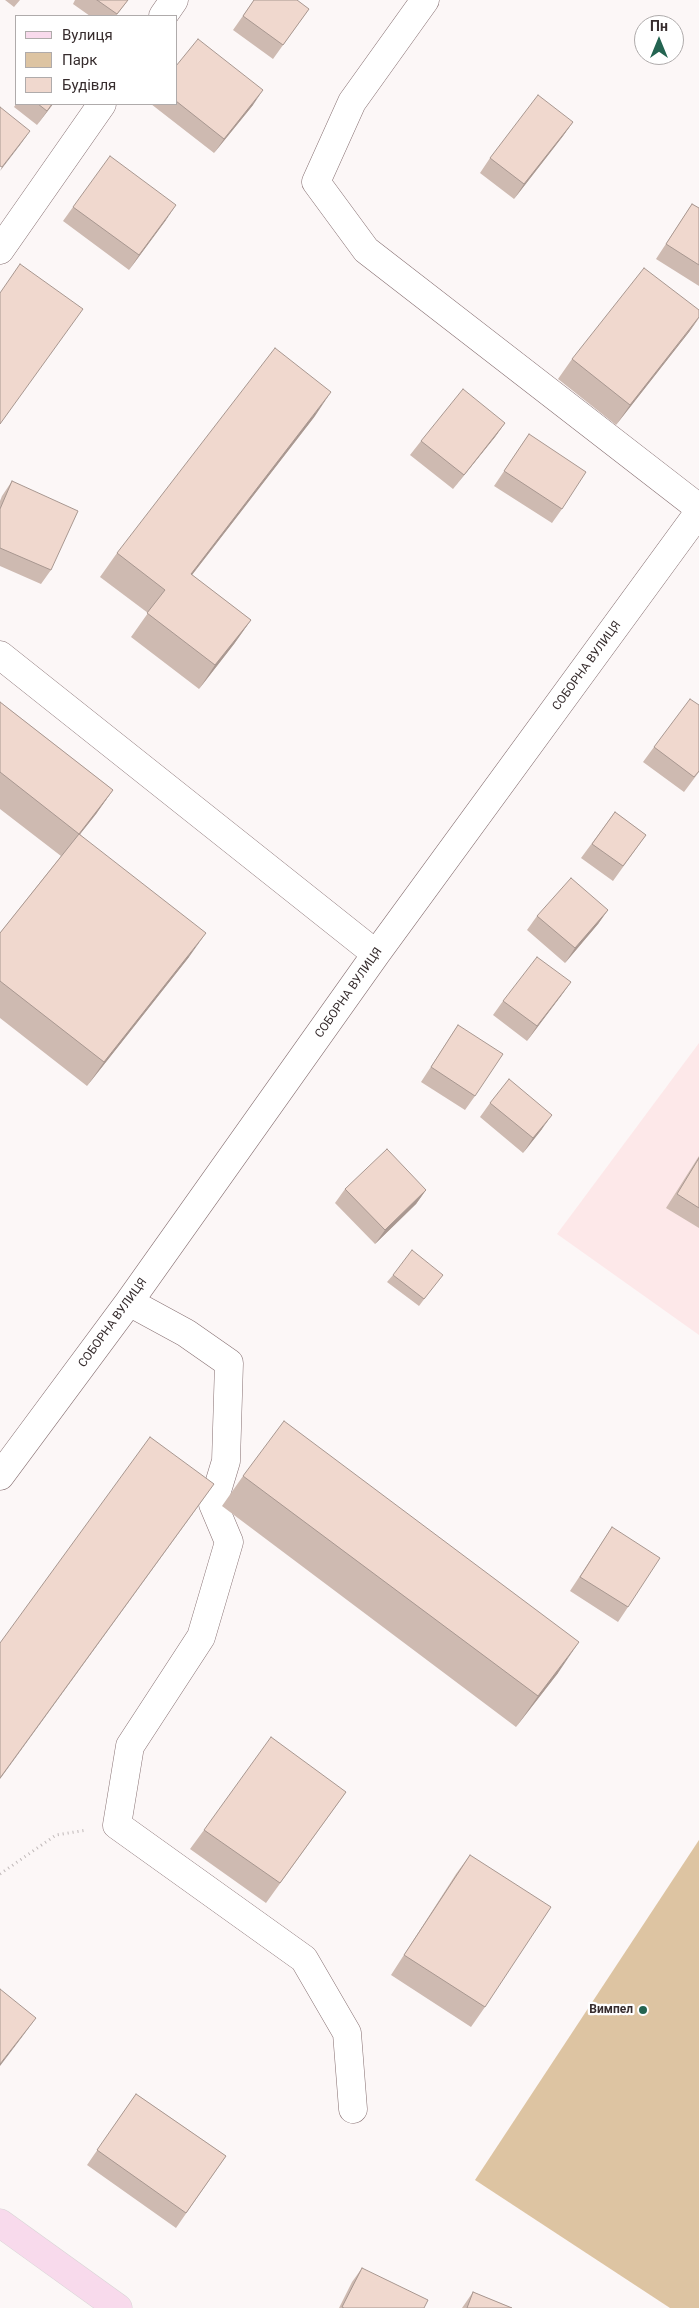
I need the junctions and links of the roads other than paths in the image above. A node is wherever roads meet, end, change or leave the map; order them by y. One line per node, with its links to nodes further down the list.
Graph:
1 (174, 0): 3 (street)
2 (425, 0): 6 (street)
3 (164, 15)
4 (101, 105): 5 (street)
5 (0, 250)
6 (699, 508)
7 (699, 512): 9 (street, СОБОРНА ВУЛИЦЯ)
8 (0, 654): 9 (street)
9 (376, 954): 10 (street, СОБОРНА ВУЛИЦЯ)
10 (129, 1302): 11 (street, СОБОРНА ВУЛИЦЯ); 12 (street)
11 (0, 1476)
12 (353, 2109)
13 (0, 2223): 14 (main road)
14 (118, 2308)

